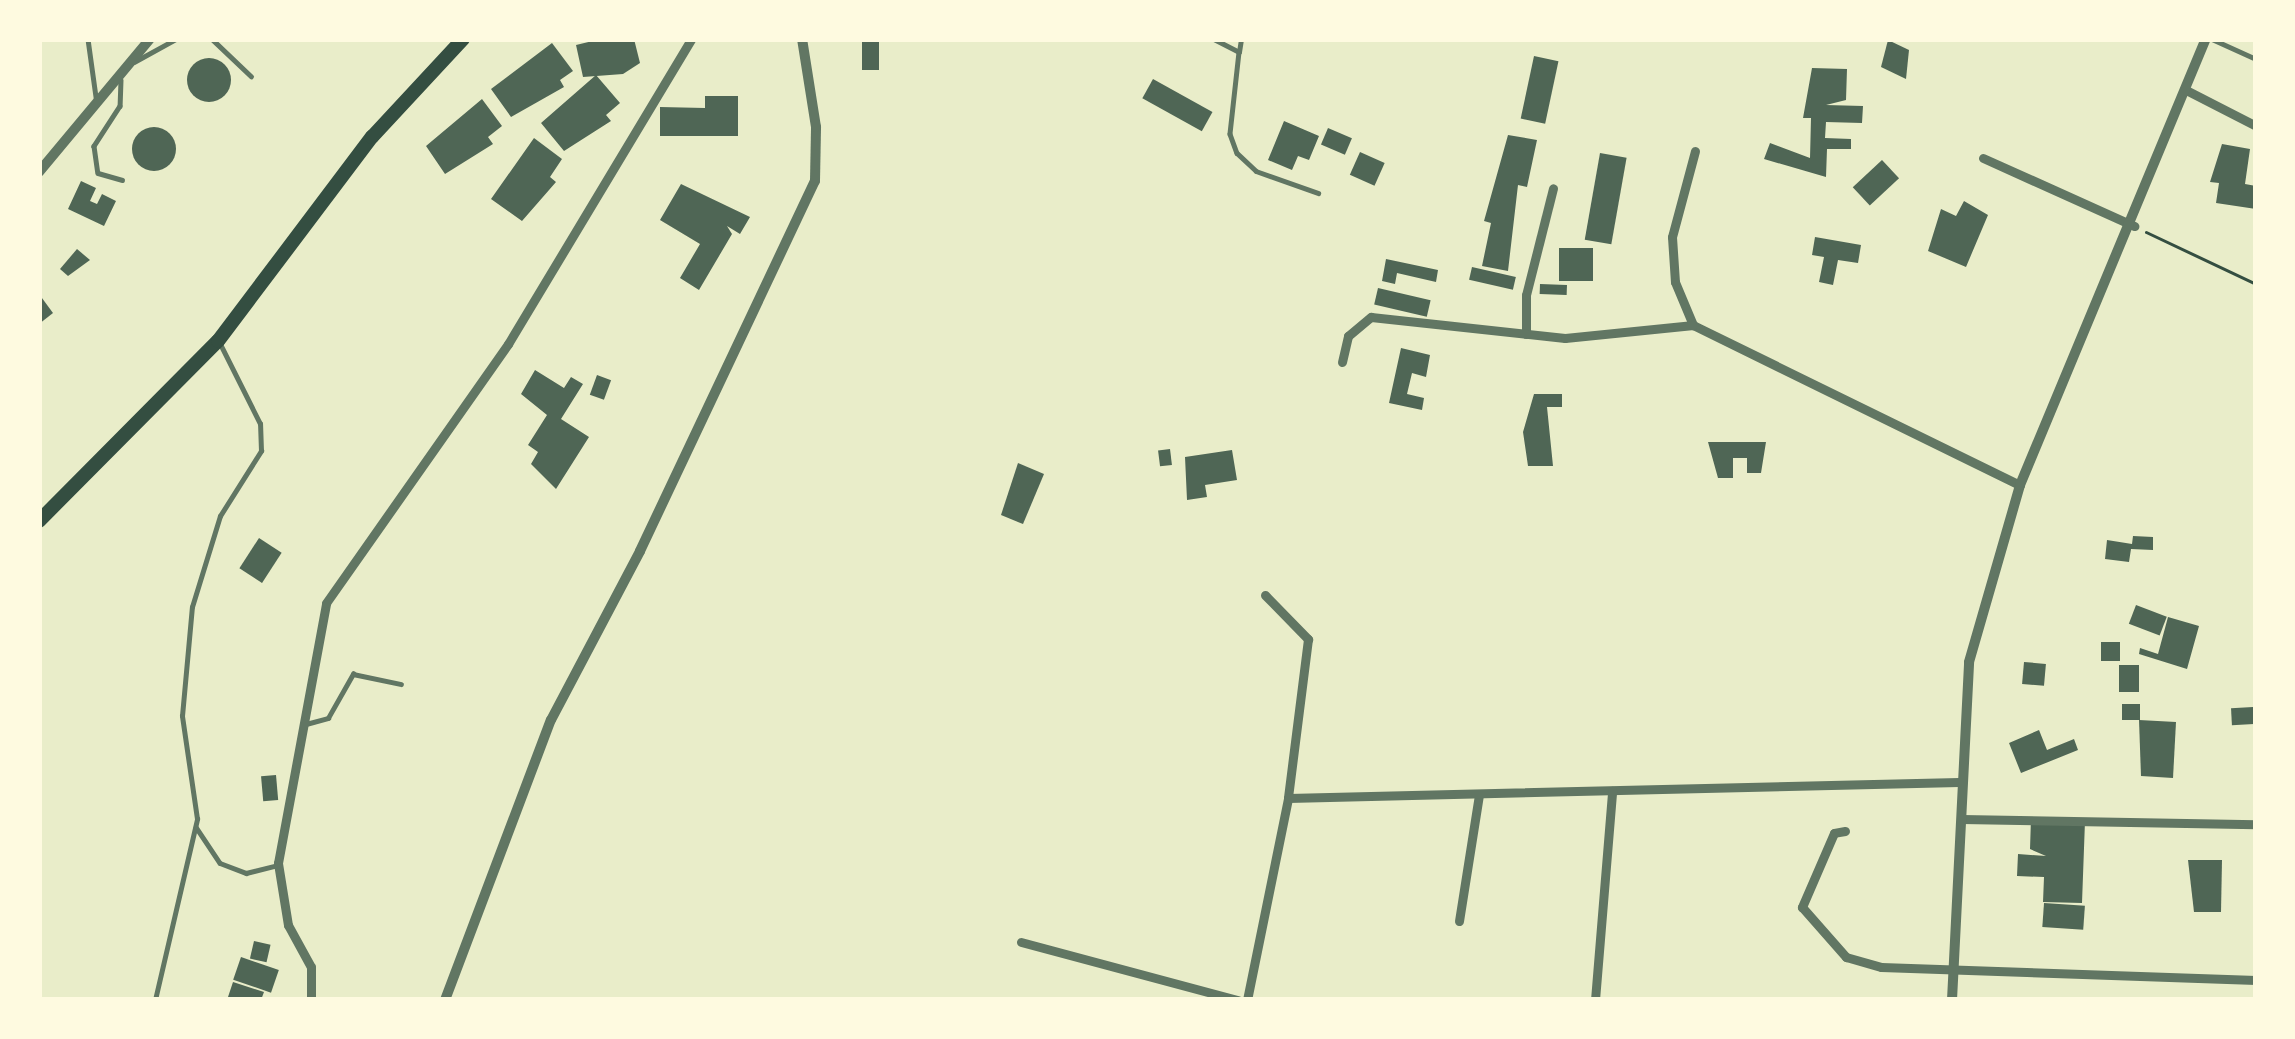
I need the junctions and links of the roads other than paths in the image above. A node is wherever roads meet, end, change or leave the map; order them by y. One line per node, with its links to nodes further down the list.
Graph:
1 (88, 39): 17 (lane)
2 (151, 39): 13 (street)
3 (176, 39): 13 (lane)
4 (212, 39): 15 (lane)
5 (463, 39): 28 (main road)
6 (691, 39): 34 (street)
7 (802, 39): 50 (street)
8 (1214, 39): 11 (lane)
9 (1241, 39): 11 (lane)
10 (2209, 39): 12 (lane); 16 (street)
11 (1239, 52): 24 (lane)
12 (2256, 59)
13 (129, 64): 14 (street)
14 (120, 75): 17 (street); 22 (lane)
15 (250, 76)
16 (2186, 90): 18 (street); 25 (street)
17 (97, 102): 21 (street)
18 (2256, 126)
19 (1695, 151): 26 (street)
20 (1983, 158): 25 (street)
21 (39, 172)
22 (122, 180)
23 (1553, 188): 27 (street)
24 (1318, 193)
25 (2134, 226): 30 (street)
26 (1693, 325): 27 (street); 30 (street)
27 (1526, 334): 29 (street)
28 (218, 341): 31 (main road); 41 (lane)
29 (1342, 362)
30 (2020, 484): 35 (street)
31 (39, 521)
32 (1265, 595): 38 (street)
33 (401, 684): 34 (lane)
34 (305, 724): 43 (street)
35 (1959, 782): 36 (street); 39 (street)
36 (1612, 791): 37 (street); 52 (street)
37 (1479, 795): 38 (street); 44 (street)
38 (1288, 798): 51 (street)
39 (1962, 819): 40 (street); 46 (street)
40 (2256, 824)
41 (196, 827): 43 (lane); 48 (lane)
42 (1845, 831): 46 (street)
43 (278, 863): 49 (street)
44 (1459, 921)
45 (1021, 942): 51 (street)
46 (1952, 970): 47 (street); 53 (street)
47 (2256, 980)
48 (154, 1000)
49 (311, 1000)
50 (445, 1000)
51 (1242, 1000)
52 (1594, 1000)
53 (1952, 1000)

